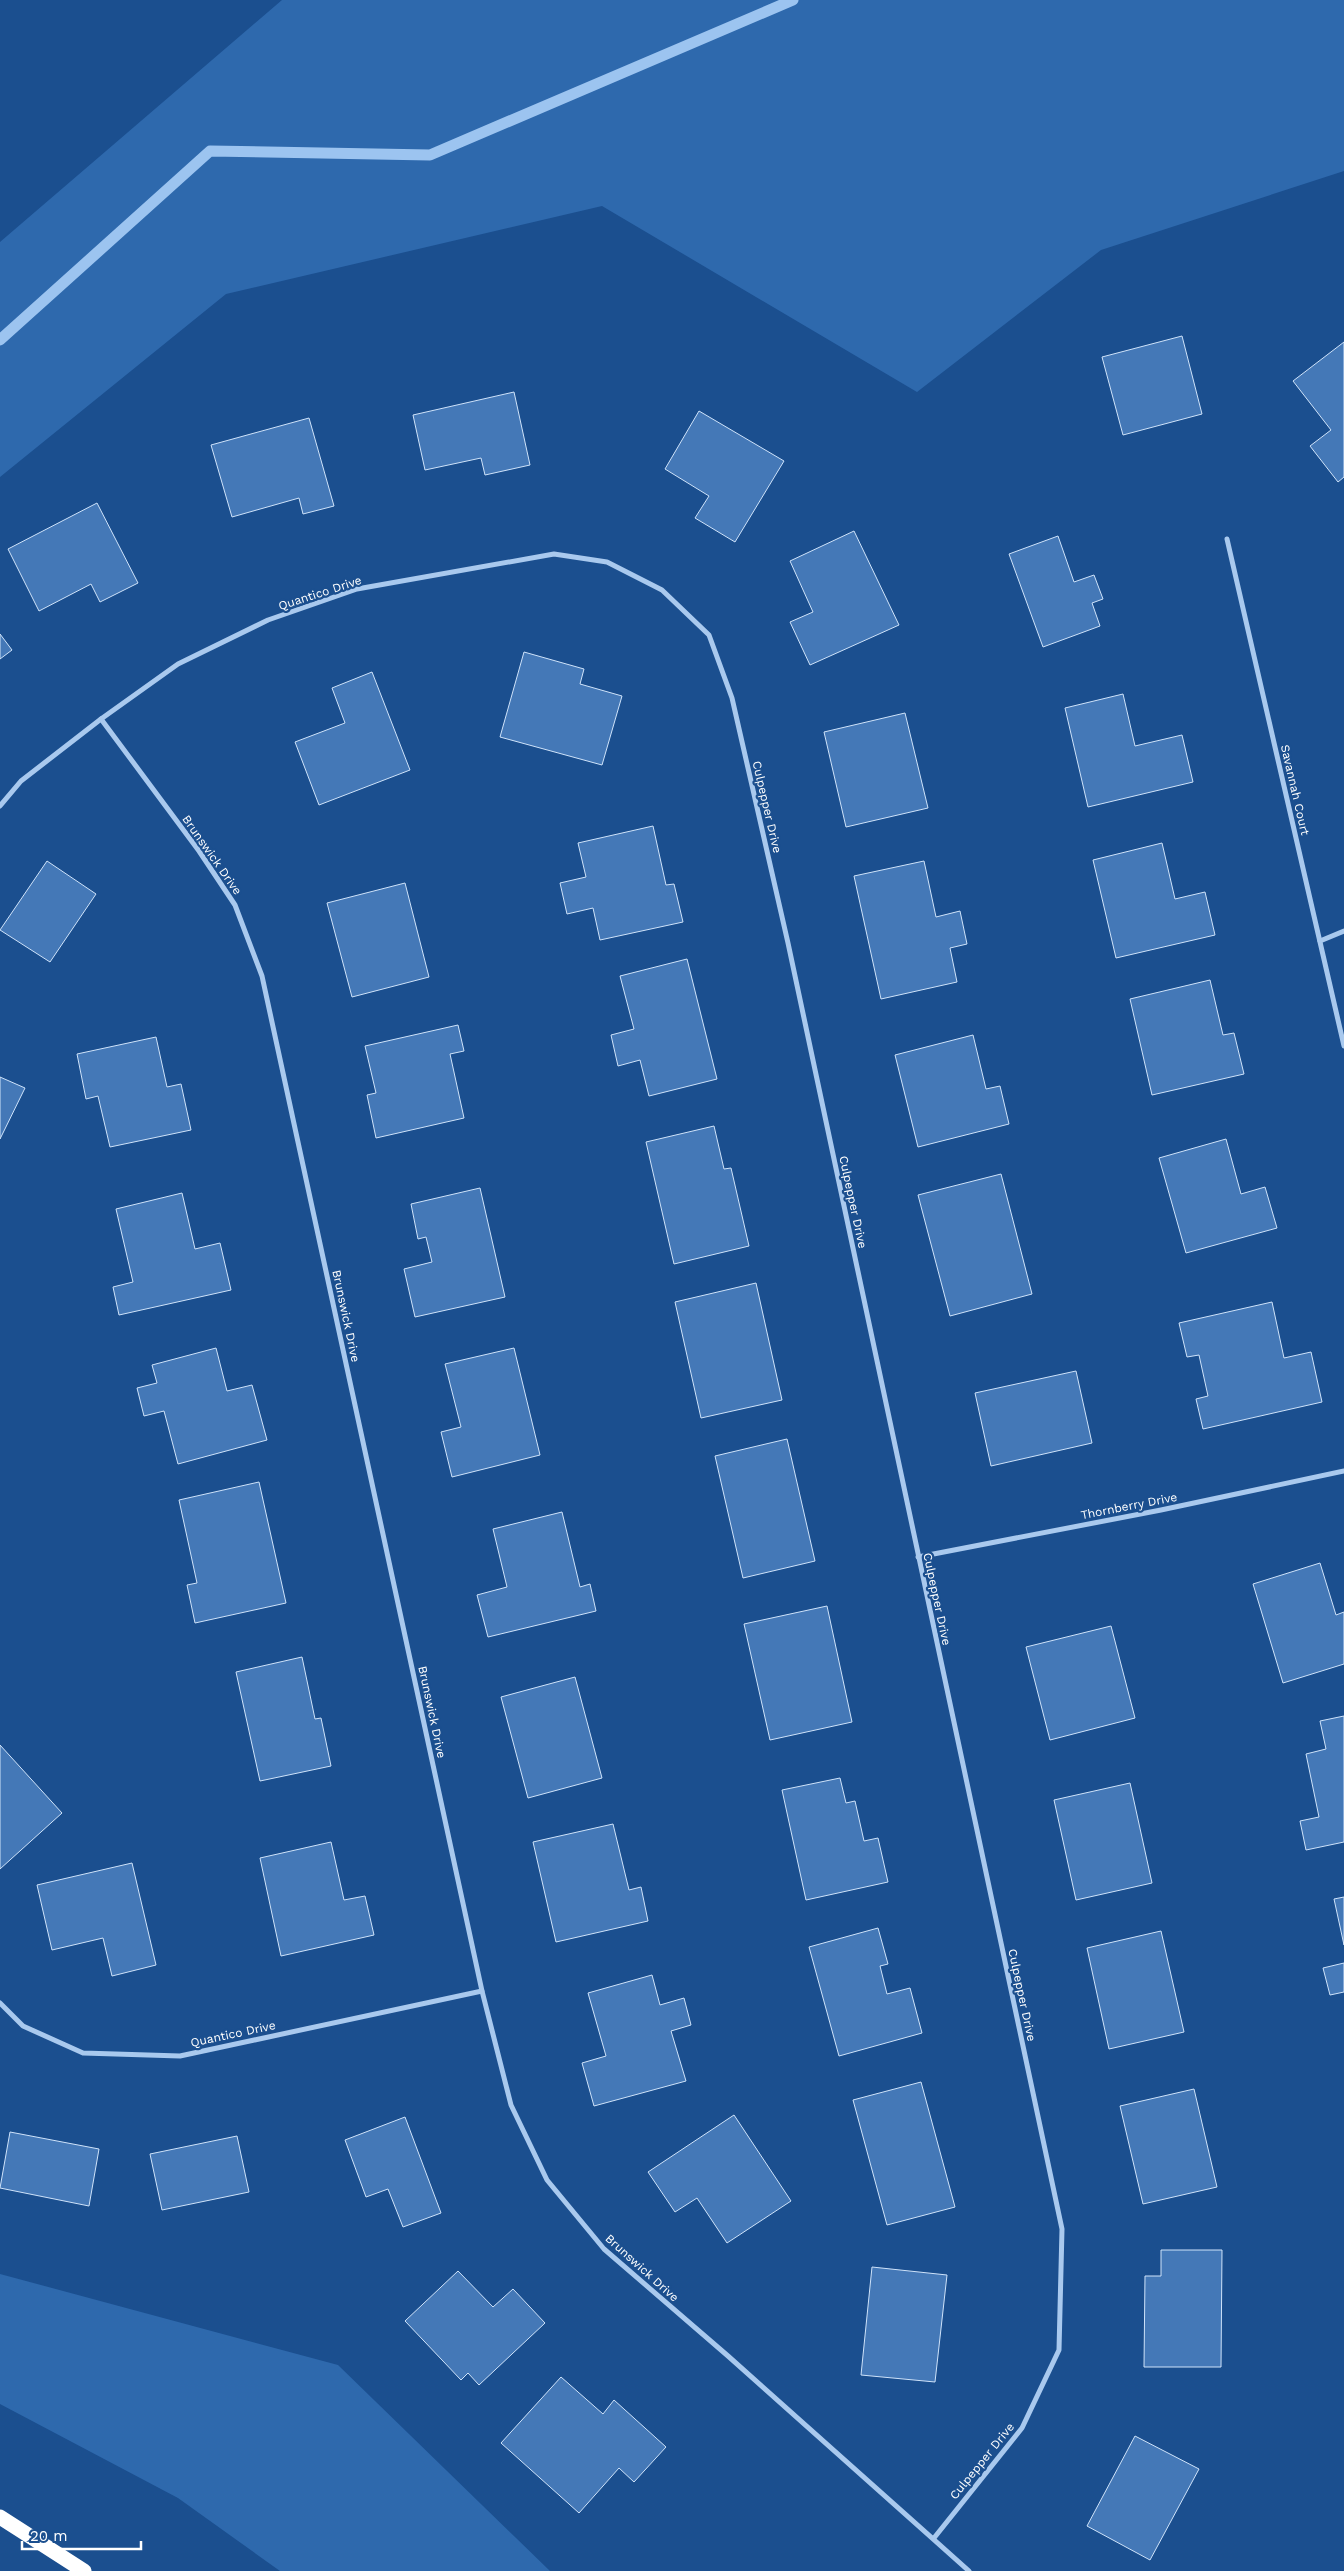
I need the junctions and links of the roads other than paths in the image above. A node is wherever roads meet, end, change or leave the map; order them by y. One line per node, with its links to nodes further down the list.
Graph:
1 (1227, 539): 6 (street, Savannah Court)
2 (709, 635): 3 (street, Quantico Drive); 9 (street, Culpepper Drive)
3 (101, 719): 4 (street, Quantico Drive); 10 (street, Brunswick Drive)
4 (0, 806)
5 (1344, 931): 6 (street)
6 (1320, 941): 7 (street, Savannah Court)
7 (1344, 1046)
8 (1344, 1471): 9 (street, Thornberry Drive)
9 (918, 1557): 13 (street, Culpepper Drive)
10 (482, 1991): 11 (street, Quantico Drive); 13 (street, Brunswick Drive)
11 (0, 2003)
12 (0, 2517): 14 (highway)
13 (934, 2538): 15 (street, Brunswick Drive)
14 (84, 2571)
15 (969, 2571)

